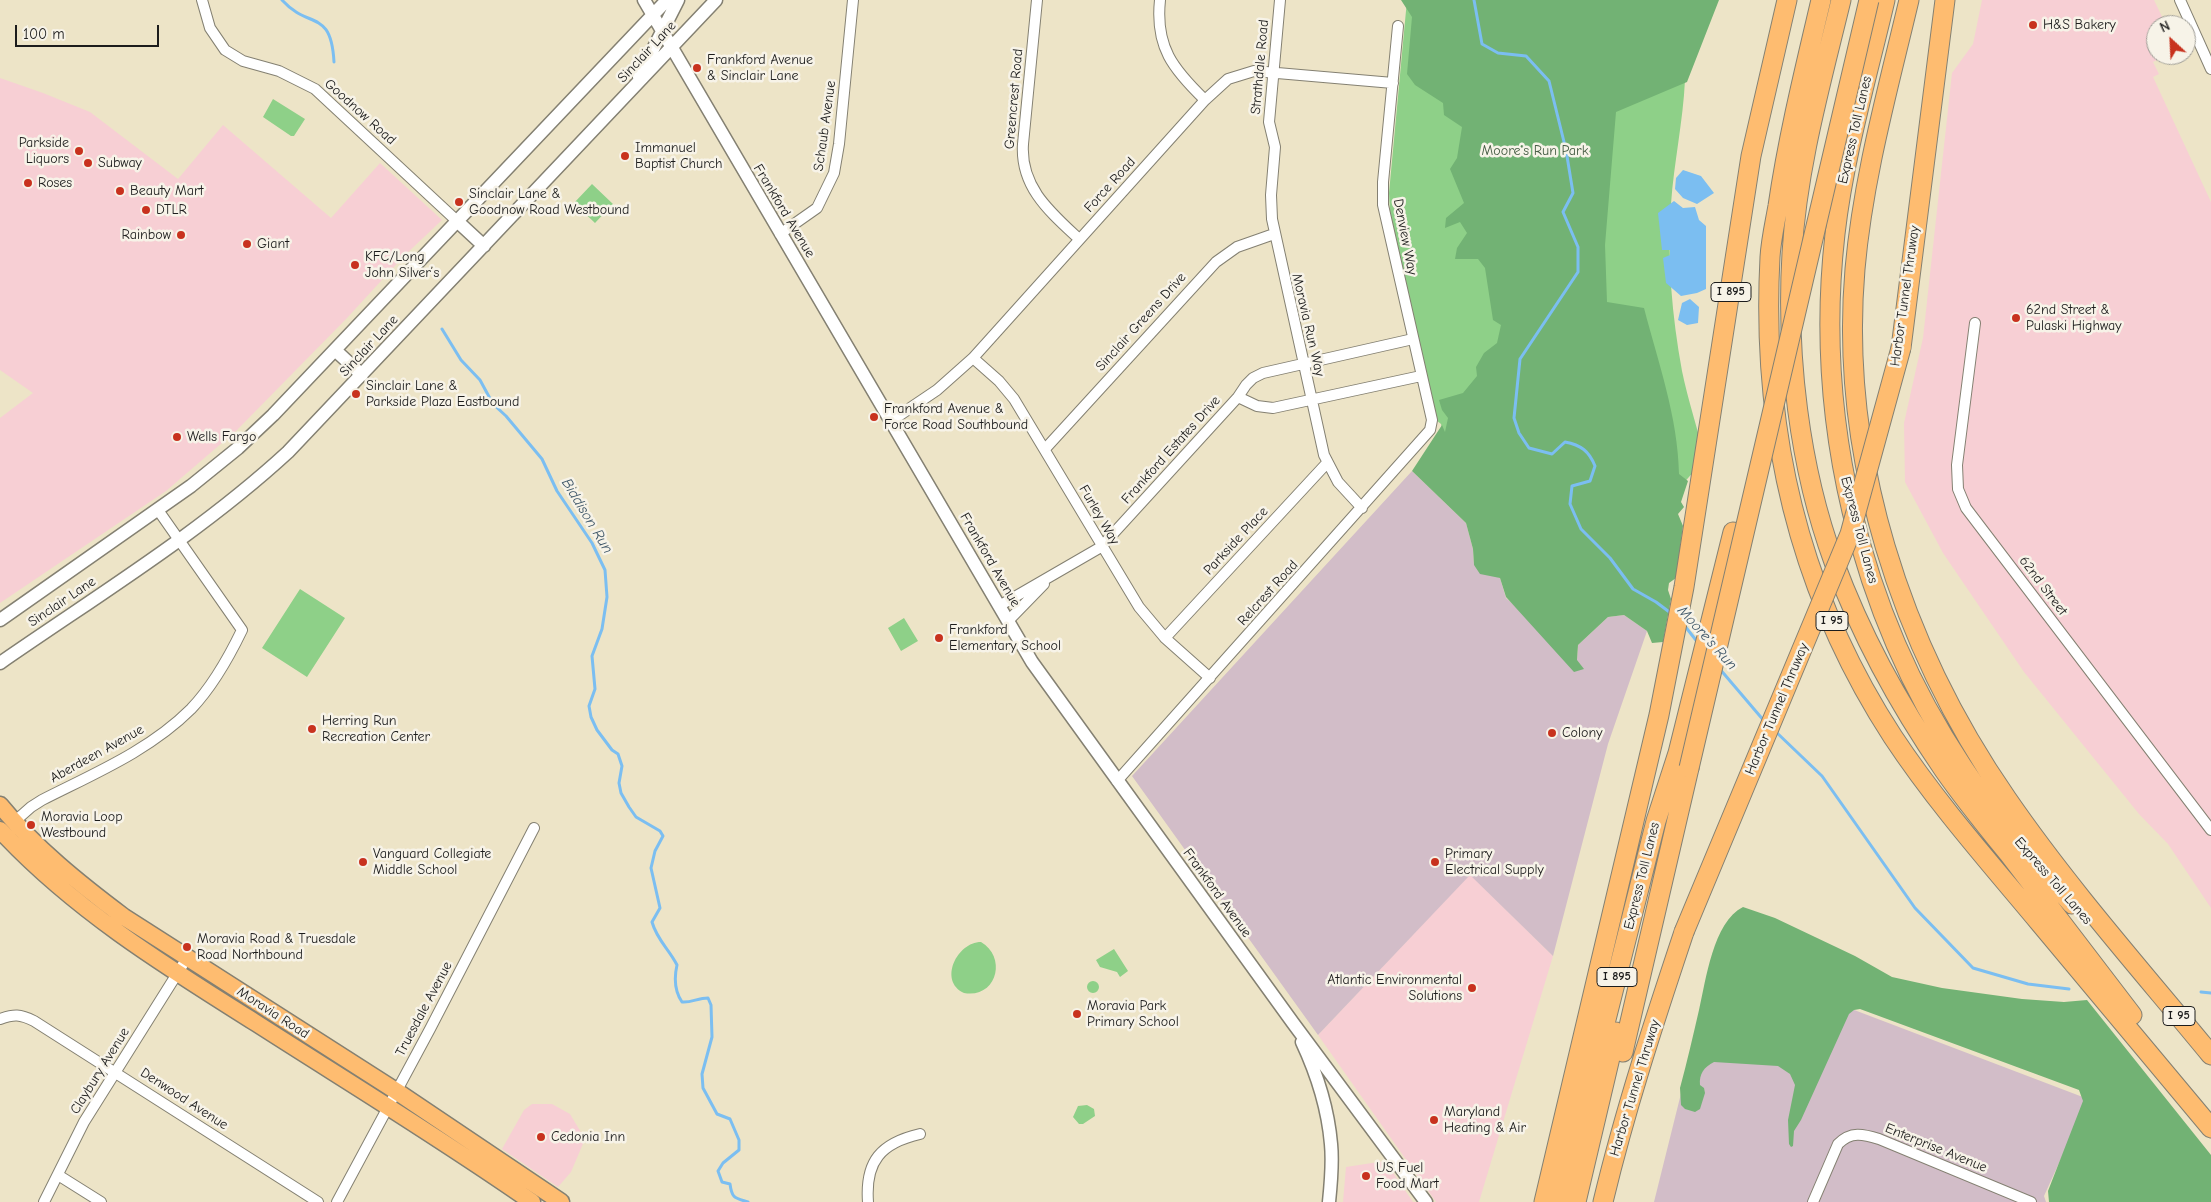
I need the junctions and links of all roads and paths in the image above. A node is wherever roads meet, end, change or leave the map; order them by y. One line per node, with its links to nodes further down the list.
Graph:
1 (202, 0): 29 (street, Goodnow Road)
2 (644, 0): 19 (street, Frankford Avenue)
3 (667, 0): 19 (street, Sinclair Lane)
4 (678, 0): 21 (street)
5 (716, 0): 22 (street, Sinclair Lane)
6 (853, 0): 30 (street, Schaub Avenue)
7 (1038, 0): 32 (street, Greencrest Road)
8 (1160, 0): 27 (street)
9 (1280, 0): 24 (street, Strathdale Road)
10 (1787, 0): 79 (highway, I 895)
11 (1821, 0): 76 (highway, I 95)
12 (1841, 0): 75 (highway, Express Toll Lanes)
13 (1859, 0): 58 (highway, Express Toll Lanes / I 895)
14 (1870, 0): 92 (highway, Express Toll Lanes, bridge)
15 (1885, 0): 66 (highway, Express Toll Lanes)
16 (1909, 0): 66 (highway, I 95)
17 (1945, 0): 93 (highway, Harbor Tunnel Thruway, bridge)
18 (2180, 0): 23 (street)
19 (652, 15): 21 (street, Frankford Avenue); 29 (street, Sinclair Lane)
20 (1398, 26): 25 (street, Denview Way)
21 (662, 32): 22 (street, Frankford Avenue); 26 (street)
22 (672, 48): 26 (street, Sinclair Lane); 30 (street, Frankford Avenue)
23 (2211, 69)
24 (1272, 73): 25 (street, Force Road); 27 (street, Force Road); 28 (street, Strathdale Road)
25 (1393, 84): 35 (street, Denview Way)
26 (634, 88): 33 (street, Sinclair Lane)
27 (1205, 100): 32 (street, Force Road)
28 (1272, 135): 31 (street, Moravia Run Way)
29 (457, 221): 33 (street); 36 (street, Sinclair Lane)
30 (780, 234): 44 (street, Frankford Avenue)
31 (1274, 234): 38 (street, Moravia Run Way); 45 (street, Sinclair Greens Drive)
32 (1079, 239): 37 (street, Force Road)
33 (484, 246): 39 (street, Sinclair Lane)
34 (1974, 323): 62 (street, 62nd Street)
35 (1413, 339): 38 (street, Frankford Estates Drive); 40 (street, Denview Way)
36 (335, 350): 39 (street); 48 (street, Sinclair Lane)
37 (972, 358): 44 (street, Force Road); 45 (street, Furley Way)
38 (1303, 364): 41 (street, Frankford Estates Drive); 42 (street, Moravia Run Way)
39 (362, 375): 49 (street, Sinclair Lane)
40 (1422, 376): 42 (street, Frankford Estates Drive); 43 (street, Denview Way)
41 (1238, 397): 42 (street, Frankford Estates Drive); 50 (street, Frankford Estates Drive)
42 (1311, 401): 46 (street, Moravia Run Way)
43 (1432, 420): 47 (street, Relcrest Road)
44 (891, 421): 52 (street, Frankford Avenue)
45 (1045, 449): 50 (street, Furley Way)
46 (1326, 463): 47 (street, Moravia Run Way); 55 (street, Parkside Place)
47 (1362, 508): 57 (street, Relcrest Road)
48 (158, 510): 49 (street, Aberdeen Avenue); 53 (street, Sinclair Lane)
49 (180, 541): 56 (street, Sinclair Lane); 63 (street, Aberdeen Avenue)
50 (1101, 547): 51 (street, Frankford Estates Drive); 55 (street, Furley Way)
51 (1054, 575): 52 (street, Frankford Estates Drive); 54 (street, Frankford Estates Drive)
52 (999, 606): 54 (street, Frankford Avenue)
53 (0, 620)
54 (1008, 621): 59 (street, Frankford Avenue)
55 (1165, 638): 57 (street, Furley Way)
56 (0, 663)
57 (1210, 678): 59 (street, Relcrest Road)
58 (1678, 753): 90 (highway, Express Toll Lanes / I 895); 91 (highway)
59 (1117, 781): 68 (street, Frankford Avenue)
60 (0, 805): 63 (main road, Moravia Road)
61 (534, 828): 72 (street, Truesdale Avenue)
62 (2211, 830)
63 (4, 831): 64 (main road, Moravia Road); 65 (main road, Moravia Road)
64 (187, 958): 65 (street, Claybury Avenue); 72 (main road, Moravia Road)
65 (176, 974): 70 (street, Claybury Avenue); 73 (main road, Moravia Road)
66 (2146, 976): 69 (highway, I 95)
67 (0, 1020): 70 (street, Denwood Avenue)
68 (1294, 1023): 71 (street, Frankford Avenue); 74 (street)
69 (2211, 1055)
70 (114, 1071): 78 (street, Claybury Avenue); 83 (street, Denwood Avenue)
71 (1331, 1072): 74 (street); 89 (street, Frankford Avenue)
72 (396, 1091): 73 (street, Truesdale Avenue); 86 (main road, Moravia Road)
73 (387, 1107): 84 (street, Truesdale Avenue); 85 (main road, Moravia Road)
74 (1326, 1111): 88 (street)
75 (2211, 1119)
76 (2211, 1128)
77 (920, 1134): 87 (street)
78 (58, 1175): 81 (street, Claybury Avenue); 82 (street)
79 (1544, 1196)
80 (2030, 1201): 94 (street, Enterprise Avenue)
81 (44, 1202)
82 (102, 1202)
83 (318, 1202)
84 (337, 1202)
85 (532, 1202)
86 (561, 1202)
87 (868, 1202)
88 (1330, 1202)
89 (1426, 1202)
90 (1560, 1202)
91 (1576, 1202)
92 (1588, 1202)
93 (1603, 1202)
94 (1813, 1202)

